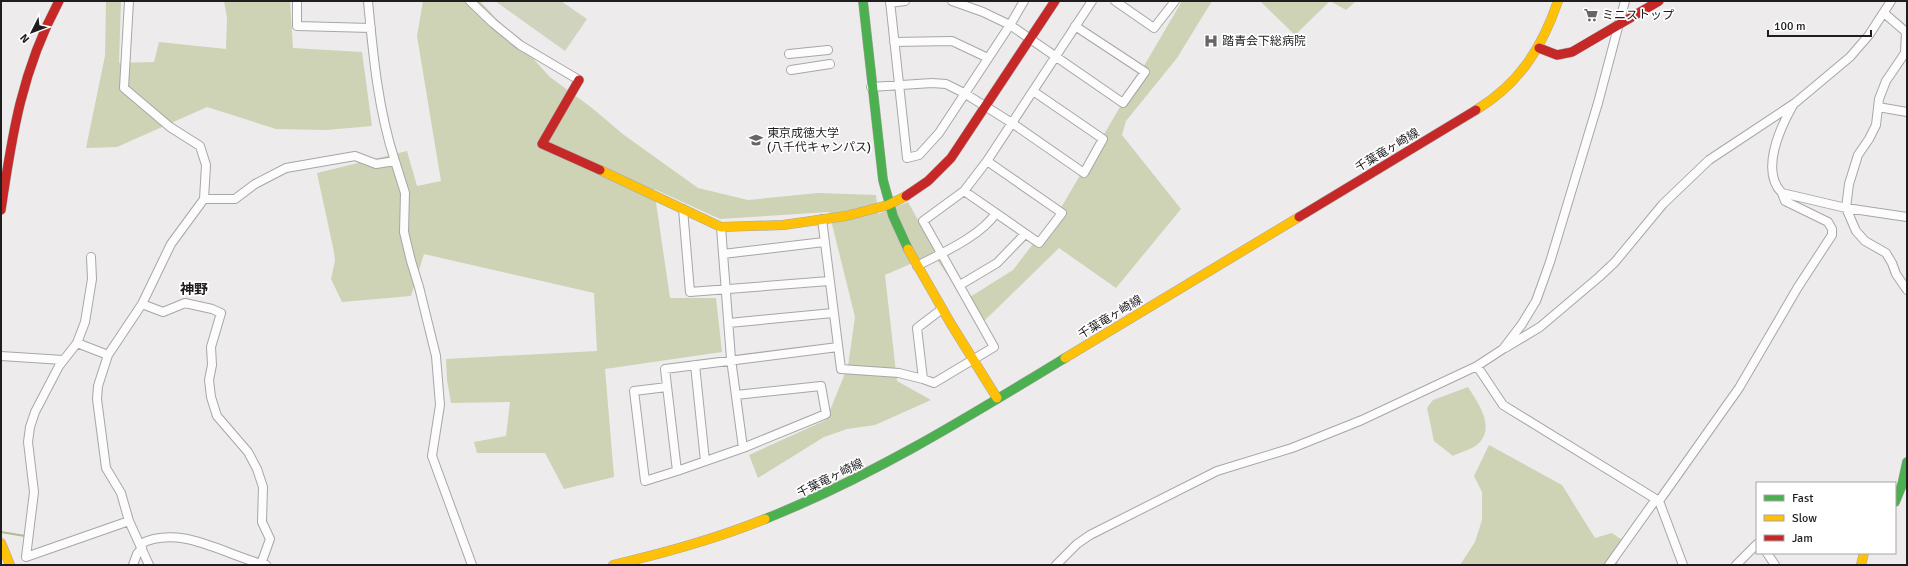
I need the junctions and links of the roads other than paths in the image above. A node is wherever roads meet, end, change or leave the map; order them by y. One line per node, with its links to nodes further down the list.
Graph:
1 (59, 1): 52 (street)
2 (128, 1): 48 (street)
3 (297, 1): 23 (street)
4 (368, 1): 23 (street)
5 (470, 1): 34 (street)
6 (863, 1): 36 (street)
7 (905, 1): 18 (street)
8 (952, 1): 20 (street)
9 (1024, 1): 20 (street)
10 (1055, 1): 25 (street)
11 (1092, 1): 22 (street)
12 (1115, 1): 13 (street)
13 (1175, 1)
14 (1558, 1): 27 (street, 千葉竜ヶ崎線)
15 (1626, 1): 21 (street)
16 (1659, 1): 21 (street)
17 (1891, 1): 19 (street)
18 (890, 2): 26 (street)
19 (1884, 13): 24 (street); 39 (street)
20 (1010, 25): 25 (street); 31 (street)
21 (1618, 25): 27 (street); 73 (street)
22 (1075, 26): 30 (street); 30 (street)
23 (371, 28): 44 (street)
24 (1907, 31): 41 (street)
25 (1030, 40): 30 (street); 40 (street)
26 (894, 42): 31 (street); 35 (street)
27 (1539, 48): 84 (street, 千葉竜ヶ崎線)
28 (828, 50): 29 (street)
29 (789, 54)
30 (1055, 57): 37 (street)
31 (988, 58): 38 (street)
32 (830, 64): 33 (street)
33 (791, 70)
34 (579, 80): 51 (street)
35 (898, 86): 36 (street); 38 (street); 38 (street)
36 (871, 87): 49 (street)
37 (1033, 91): 43 (street); 43 (street)
38 (964, 92): 40 (street)
39 (1795, 103): 47 (street); 73 (street)
40 (985, 106): 43 (street); 49 (street)
41 (1878, 107): 42 (street); 50 (street)
42 (1907, 112)
43 (1012, 123): 45 (street)
44 (395, 161): 48 (street); 102 (street)
45 (987, 161): 46 (street); 57 (street)
46 (964, 191): 53 (street); 60 (street)
47 (1782, 193): 50 (street); 89 (street)
48 (204, 199): 67 (street)
49 (888, 205): 55 (street); 62 (street)
50 (1846, 208): 54 (street); 66 (street)
51 (683, 209): 56 (street); 65 (street)
52 (1, 210)
53 (996, 213): 57 (street); 60 (street)
54 (1907, 217)
55 (822, 219): 56 (street); 58 (street)
56 (721, 227): 59 (street)
57 (1025, 234): 64 (street)
58 (824, 242): 59 (street); 63 (street)
59 (723, 254): 65 (street)
60 (941, 254): 62 (street); 64 (street)
61 (90, 257): 71 (street)
62 (917, 266): 68 (street)
63 (829, 281): 65 (street); 69 (street)
64 (960, 285): 76 (street)
65 (726, 289): 70 (street)
66 (1907, 290)
67 (142, 304): 74 (street); 98 (street)
68 (942, 309): 76 (street); 81 (street)
69 (833, 313): 70 (street); 72 (street)
70 (728, 323): 78 (street)
71 (77, 343): 74 (street); 77 (street)
72 (838, 346): 78 (street); 81 (street)
73 (1503, 349): 80 (street)
74 (108, 355): 91 (street)
75 (1, 356): 77 (street)
76 (972, 359): 81 (street); 84 (street)
77 (63, 360): 97 (street)
78 (732, 360): 79 (street); 83 (street)
79 (695, 364): 82 (street); 86 (street)
80 (1477, 366): 89 (street); 104 (street)
81 (923, 379)
82 (667, 387): 88 (street); 88 (street)
83 (736, 395): 85 (street); 85 (street)
84 (997, 398): 103 (street, 千葉竜ヶ崎線)
85 (743, 448): 86 (street)
86 (705, 461): 88 (street)
87 (1907, 462): 90 (street)
88 (677, 471)
89 (1657, 500): 105 (street); 106 (street)
90 (1896, 500)
91 (129, 521): 94 (street); 97 (street)
92 (1, 543): 99 (street)
93 (1756, 545): 107 (street)
94 (141, 546): 98 (street); 100 (street); 101 (street)
95 (1767, 554): 108 (street)
96 (1864, 554): 109 (street)
97 (24, 561)
98 (264, 564)
99 (10, 565)
100 (133, 565)
101 (149, 565)
102 (472, 565)
103 (612, 565)
104 (1056, 565)
105 (1609, 565)
106 (1683, 565)
107 (1736, 565)
108 (1775, 565)
109 (1861, 565)

